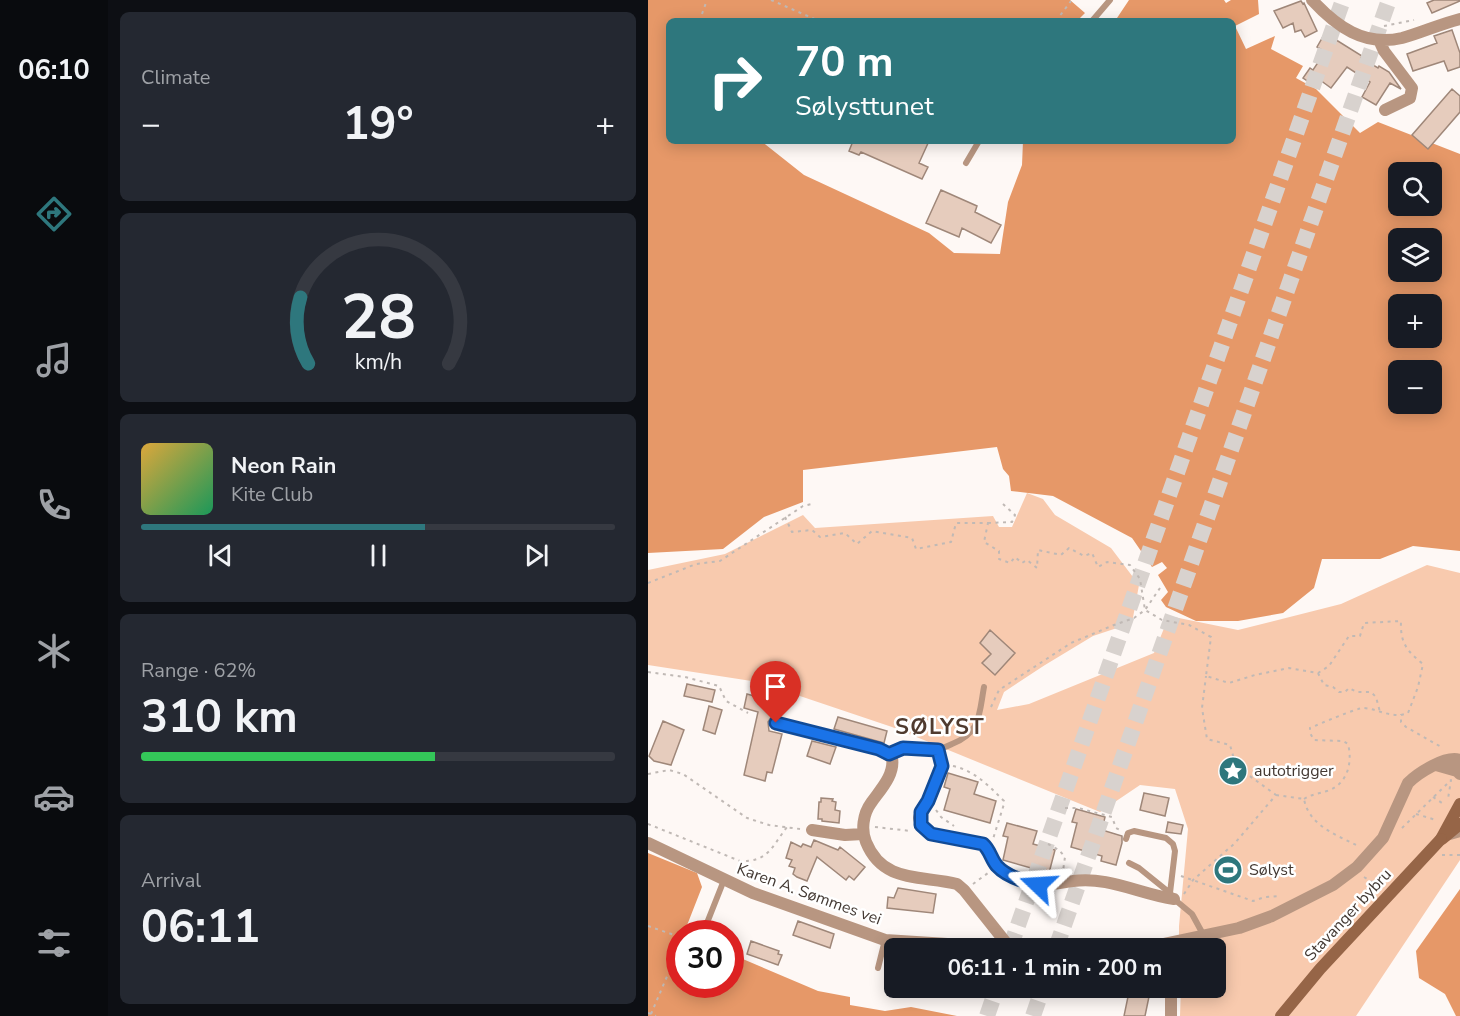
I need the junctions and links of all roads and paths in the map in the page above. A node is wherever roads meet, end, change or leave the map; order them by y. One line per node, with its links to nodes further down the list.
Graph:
1 (707, 0): 6 (path)
2 (771, 0): 7 (path)
3 (1110, 0): 9 (lane)
4 (1312, 0): 13 (street)
5 (1071, 1): 8 (path)
6 (702, 14)
7 (812, 18)
8 (1058, 18)
9 (1095, 18)
10 (1460, 20): 12 (street)
11 (1379, 27): 12 (path)
12 (1436, 27): 13 (street)
13 (1379, 40): 14 (street)
14 (1385, 110)
15 (977, 144): 16 (lane)
16 (966, 163)
17 (812, 504): 19 (path)
18 (1003, 504): 20 (path)
19 (785, 517): 20 (path); 21 (path)
20 (988, 523): 23 (path)
21 (648, 583)
22 (1160, 588): 23 (path)
23 (1145, 610): 26 (path); 32 (path)
24 (648, 672): 29 (path)
25 (1318, 673): 26 (path); 28 (path); 30 (path)
26 (1206, 676): 41 (path)
27 (984, 687): 32 (lane)
28 (1380, 712): 30 (path); 43 (path)
29 (748, 713)
30 (1401, 715): 34 (path)
31 (776, 723): 35 (street)
32 (977, 723): 33 (lane)
33 (938, 750): 35 (lane); 38 (street)
34 (1450, 751)
35 (889, 754): 57 (street)
36 (1460, 760): 37 (street, Karen A. Sømmes vei)
37 (1435, 765): 40 (street); 60 (street, Karen A. Sømmes vei)
38 (942, 766): 46 (street); 64 (path)
39 (648, 774): 54 (path)
40 (1460, 774)
41 (1276, 795): 43 (path); 70 (path)
42 (1433, 797): 45 (path); 45 (path); 49 (path)
43 (1304, 799): 65 (path)
44 (1460, 804): 61 (main road)
45 (1445, 805): 48 (path)
46 (925, 806): 52 (path); 55 (street)
47 (1065, 808): 59 (path)
48 (1442, 813)
49 (1416, 814): 53 (path); 60 (path)
50 (648, 824): 54 (path)
51 (1460, 824): 61 (main road)
52 (955, 826)
53 (1436, 826)
54 (787, 827): 56 (path)
55 (922, 827): 57 (path); 64 (street)
56 (812, 830): 57 (street)
57 (863, 831): 72 (street)
58 (1460, 834): 61 (lane)
59 (1127, 836): 68 (lane)
60 (1383, 838): 78 (street, Karen A. Sømmes vei)
61 (1441, 840): 89 (main road, Stavanger bybru, bridge)
62 (648, 843): 69 (street, Karen A. Sømmes vei)
63 (1048, 844): 71 (path)
64 (987, 848): 67 (street)
65 (1359, 850)
66 (1129, 864): 74 (lane)
67 (997, 866): 71 (street); 72 (path)
68 (1172, 875): 70 (path); 74 (lane)
69 (724, 880): 75 (lane); 81 (street, Karen A. Sømmes vei)
70 (1193, 880): 73 (path); 74 (path)
71 (1065, 882): 74 (street)
72 (964, 890): 79 (street)
73 (1284, 896)
74 (1174, 898): 78 (lane)
75 (708, 920)
76 (648, 926): 77 (path)
77 (666, 932)
78 (1205, 936): 80 (street, Karen A. Sømmes vei)
79 (1002, 938)
80 (1198, 938)
81 (884, 940)
82 (884, 944): 83 (lane)
83 (878, 968)
84 (666, 976): 86 (path)
85 (1171, 998): 88 (street)
86 (649, 1013): 87 (path)
87 (656, 1016)
88 (1171, 1016)
89 (1281, 1016)

